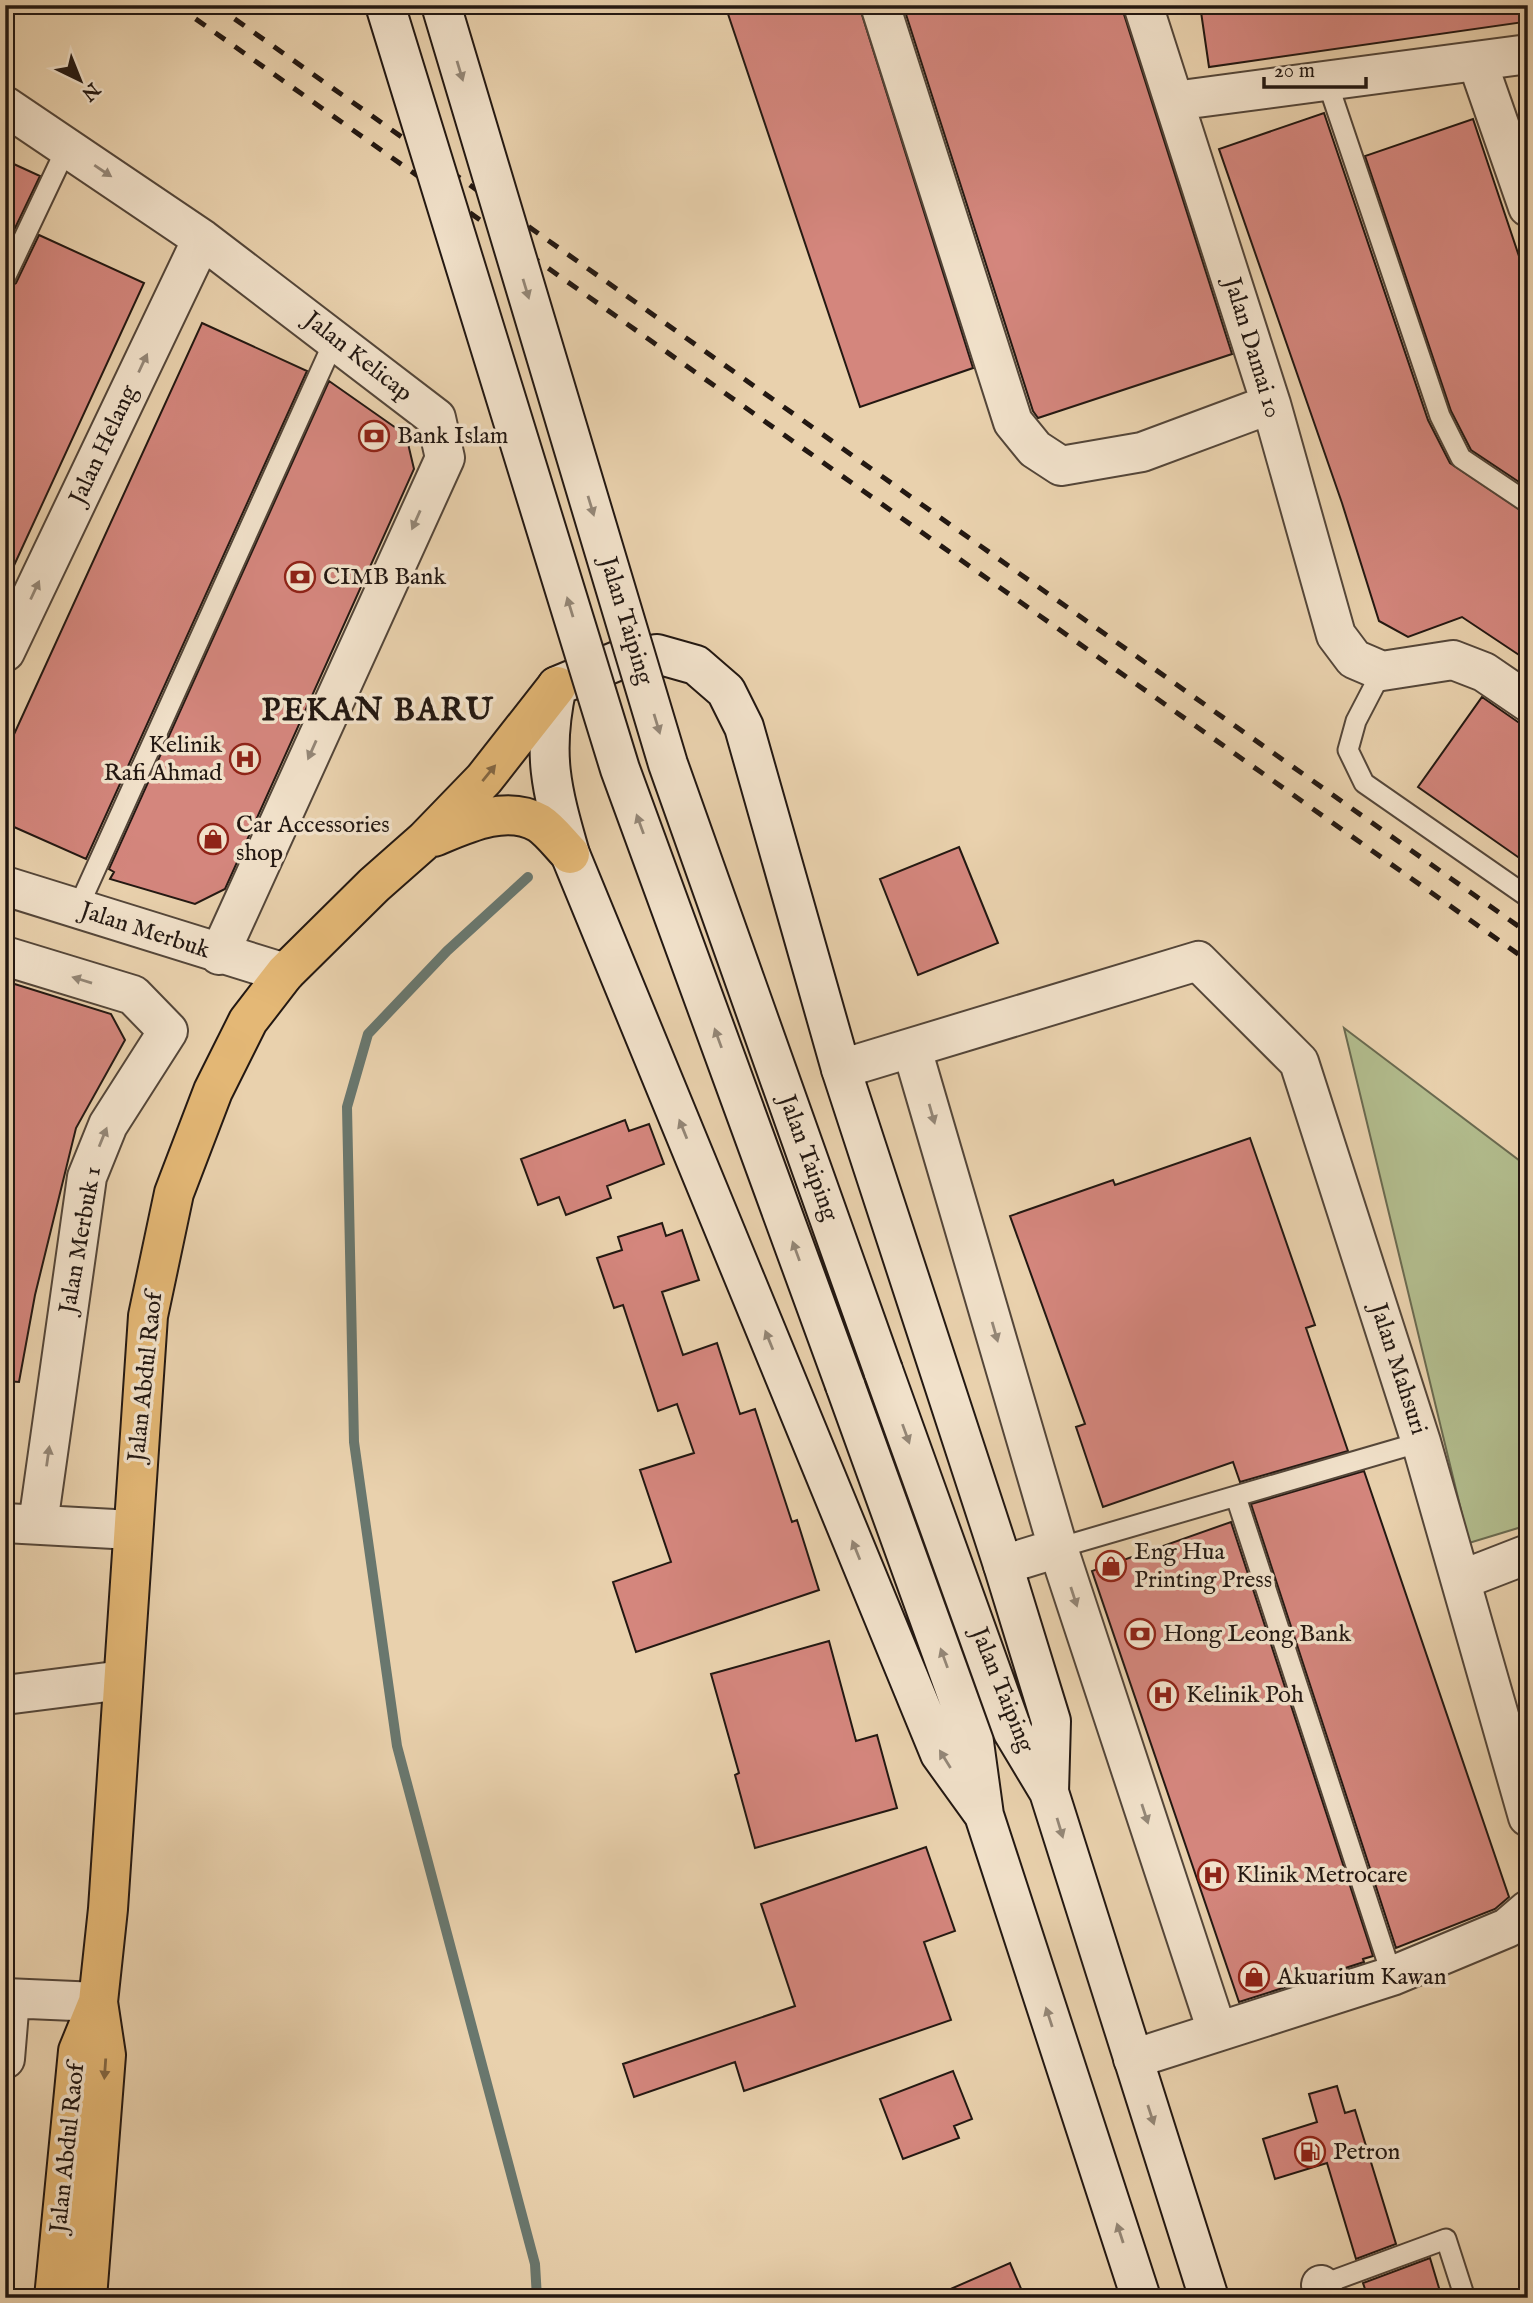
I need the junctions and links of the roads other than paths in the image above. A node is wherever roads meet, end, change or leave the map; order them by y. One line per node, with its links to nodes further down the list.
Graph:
1 (385, 5): 42 (street, Jalan Taiping, one-way to 1, bridge)
2 (441, 5): 41 (street, Jalan Taiping, one-way to 41, bridge)
3 (880, 5): 15 (street)
4 (1143, 5): 8 (street, Jalan Damai 10)
5 (1528, 54): 6 (street)
6 (1477, 61): 7 (street); 11 (street)
7 (1326, 81): 8 (street); 16 (lane)
8 (1174, 101): 15 (street, Jalan Damai 10)
9 (5, 106): 10 (street, Jalan Kelicap)
10 (67, 147): 12 (street, Jalan Kelicap, one-way to 12); 13 (lane)
11 (1528, 208)
12 (202, 239): 14 (street, Jalan Kelicap); 17 (street, Jalan Helang, one-way to 12)
13 (5, 278)
14 (335, 339): 25 (lane); 26 (street, Jalan Kelicap, one-way to 26)
15 (1271, 404): 18 (street, Jalan Damai 10)
16 (1528, 503)
17 (5, 652)
18 (1382, 671): 20 (street); 24 (lane)
19 (557, 685): 21 (main road, one-way to 19); 22 (street); 30 (street)
20 (1528, 702)
21 (425, 841): 22 (main road); 28 (main road, Jalan Abdul Raof)
22 (570, 854): 42 (street, one-way to 22)
23 (5, 886): 25 (street, Jalan Merbuk)
24 (1528, 897)
25 (77, 910): 26 (street, Jalan Merbuk)
26 (219, 954): 28 (street, Jalan Merbuk)
27 (5, 956): 33 (street, Jalan Merbuk 1, one-way to 27)
28 (285, 973): 34 (main road, Jalan Abdul Raof)
29 (912, 1049): 30 (street); 31 (street, Jalan Mahsuri); 35 (street, one-way to 35)
30 (841, 1069): 37 (street)
31 (1421, 1442): 32 (lane); 38 (street, Jalan Mahsuri)
32 (1236, 1497): 35 (lane); 45 (lane)
33 (22, 1524): 34 (street)
34 (132, 1530): 39 (main road, Jalan Abdul Raof)
35 (1058, 1548): 37 (street); 48 (street, one-way to 48)
36 (1528, 1554): 38 (street)
37 (1003, 1565): 41 (street)
38 (1461, 1580): 43 (street, Jalan Mahsuri)
39 (123, 1680): 40 (street); 47 (main road, Jalan Abdul Raof)
40 (5, 1695)
41 (1049, 1792): 50 (street, Jalan Taiping, one-way to 50)
42 (984, 1815): 54 (street, Jalan Taiping, one-way to 42)
43 (1528, 1817)
44 (1528, 1910): 45 (street)
45 (1392, 1976): 48 (street)
46 (8, 1999): 47 (street); 49 (street)
47 (98, 2002): 52 (main road, Jalan Abdul Raof); 53 (main road, Jalan Abdul Raof, one-way to 53)
48 (1217, 2031): 50 (street)
49 (5, 2059)
50 (1133, 2059): 55 (street, Jalan Taiping, one-way to 55)
51 (1323, 2291): 56 (lane)
52 (54, 2298)
53 (87, 2298)
54 (1141, 2298)
55 (1209, 2298)
56 (1465, 2298)

